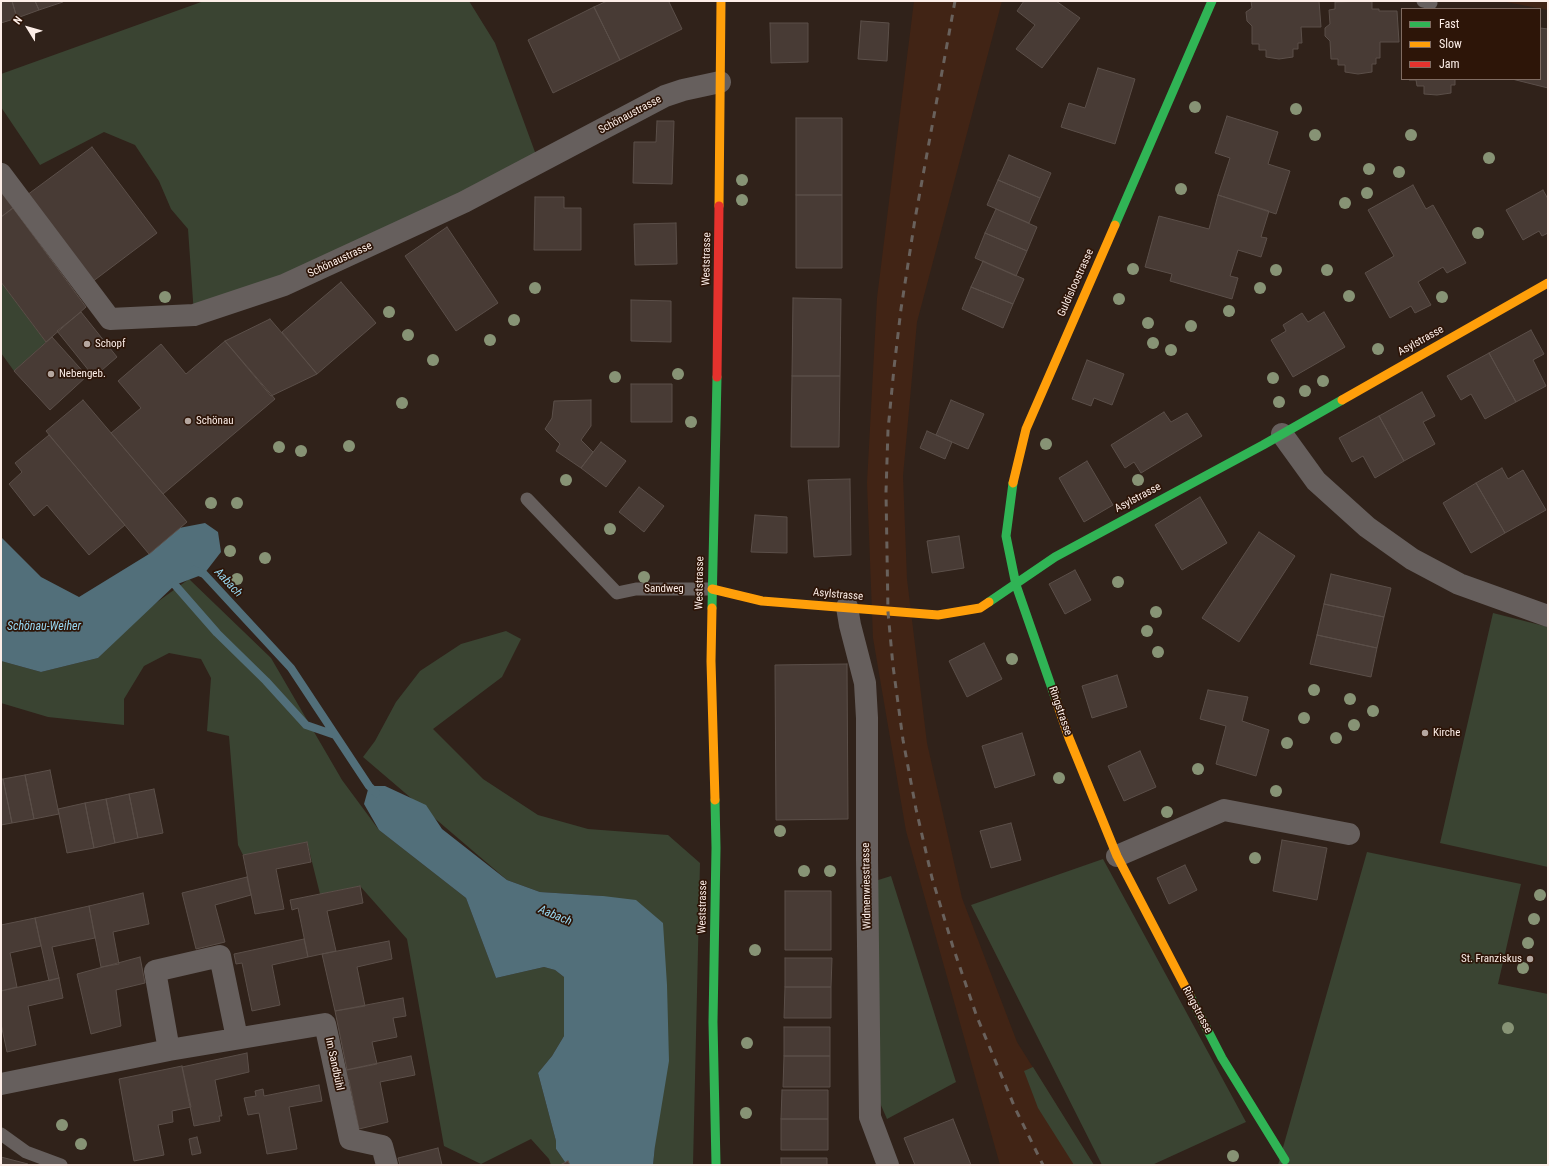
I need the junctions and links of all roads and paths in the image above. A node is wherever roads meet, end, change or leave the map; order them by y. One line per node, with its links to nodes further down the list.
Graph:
1 (721, 1): 3 (street, Weststrasse)
2 (1212, 1): 8 (street, Guldisloostrasse)
3 (720, 82): 4 (street, Schönaustrasse); 9 (street, Weststrasse)
4 (1, 174)
5 (1548, 283): 6 (street, Asylstrasse)
6 (1282, 434): 8 (street, Asylstrasse); 11 (street)
7 (527, 498): 9 (lane, Sandweg)
8 (1016, 585): 10 (street, Asylstrasse); 13 (street, Ringstrasse)
9 (712, 589): 10 (street, Asylstrasse); 21 (street, Weststrasse)
10 (847, 607): 22 (street, Widmenwiesstrasse)
11 (1548, 616)
12 (1349, 834): 13 (street)
13 (1117, 856): 18 (street, Ringstrasse)
14 (236, 1038): 15 (street, Im Sandbühl); 15 (street); 20 (street, Im Sandbühl)
15 (169, 1050): 16 (street, Im Sandbühl)
16 (1, 1084)
17 (1, 1134): 19 (lane)
18 (1285, 1160)
19 (61, 1165)
20 (387, 1165)
21 (716, 1165)
22 (888, 1165)

